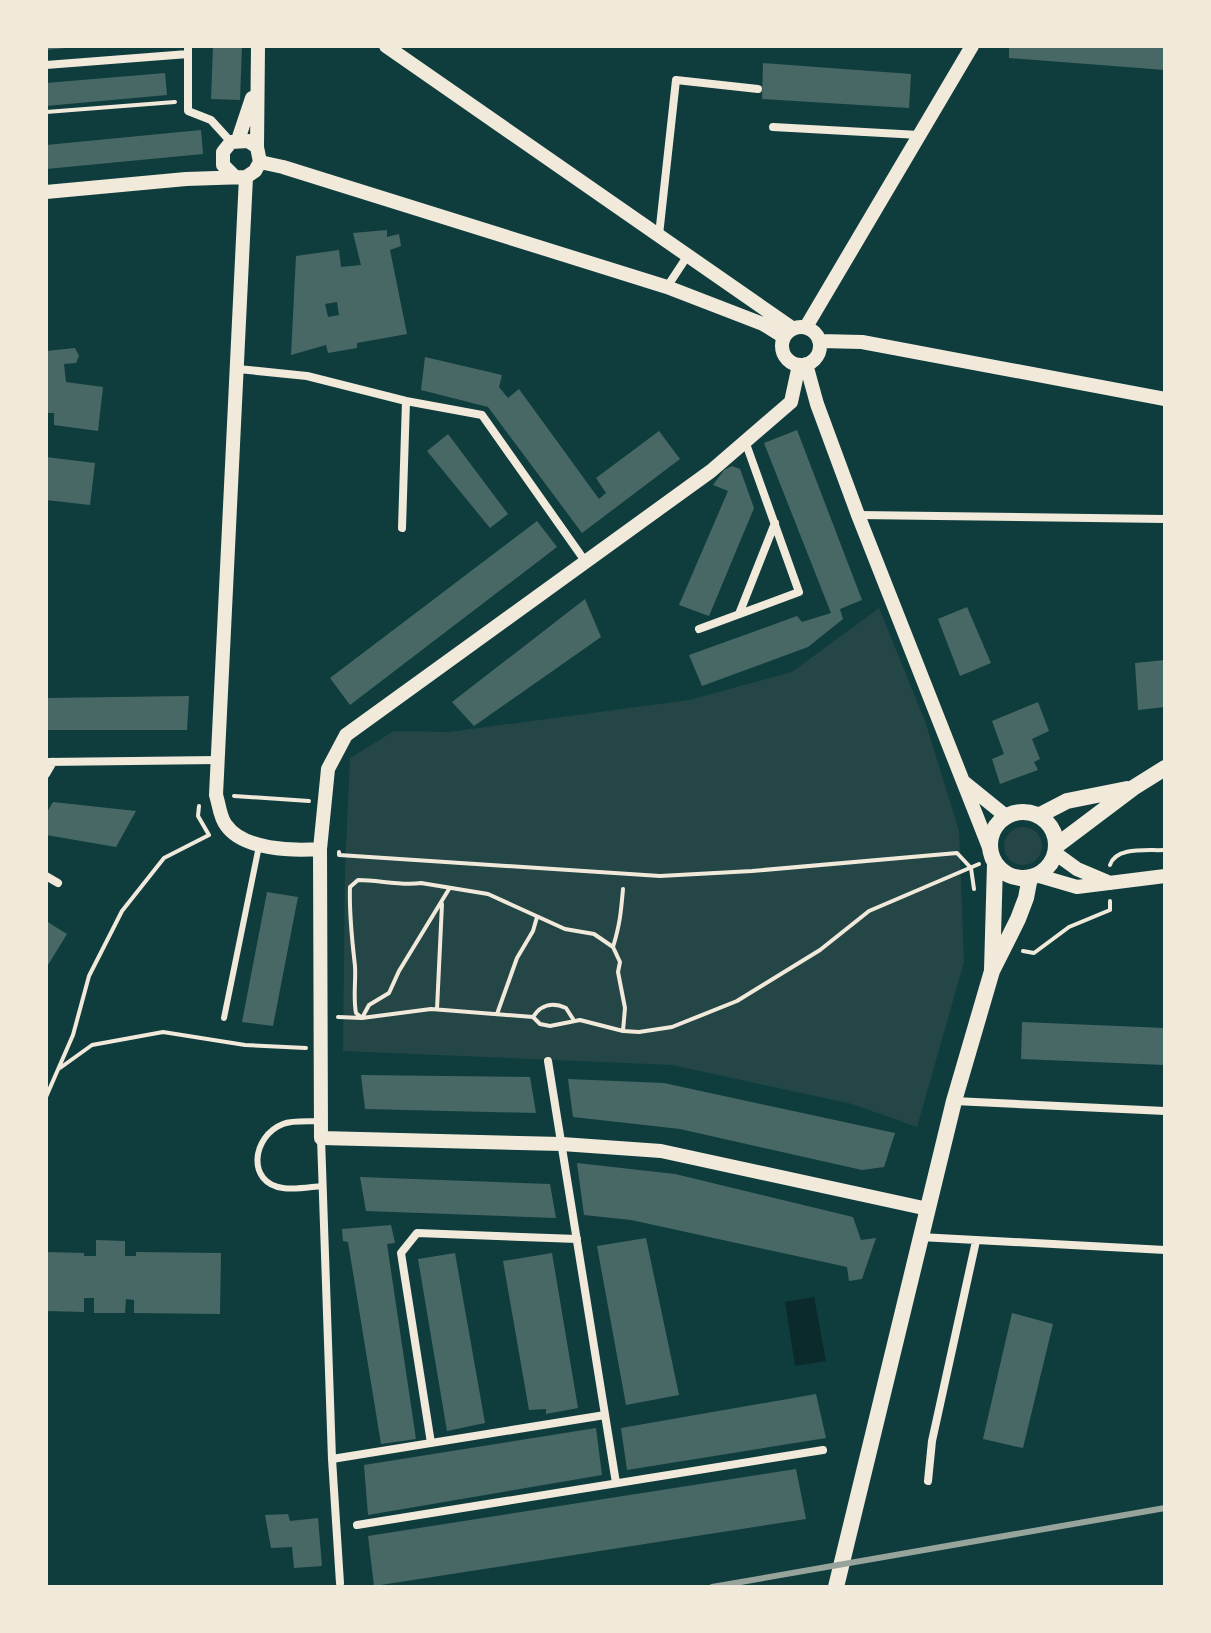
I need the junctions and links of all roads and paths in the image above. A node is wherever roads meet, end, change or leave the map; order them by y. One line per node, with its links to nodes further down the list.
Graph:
1 (258, 46): 6 (street)
2 (386, 46): 16 (street)
3 (972, 46): 11 (street)
4 (188, 50): 5 (street); 8 (street)
5 (46, 65)
6 (255, 86): 12 (street); 13 (street)
7 (758, 89): 16 (street)
8 (188, 101): 9 (path); 12 (street)
9 (46, 112)
10 (773, 127): 11 (street)
11 (919, 135): 19 (street)
12 (235, 141): 13 (street); 14 (street)
13 (258, 154): 14 (street); 18 (street)
14 (235, 172): 15 (street); 22 (street)
15 (46, 192)
16 (659, 235): 17 (street)
17 (688, 255): 18 (street); 19 (street)
18 (667, 287): 19 (street)
19 (794, 331): 20 (street); 21 (street)
20 (820, 341): 21 (street); 23 (street)
21 (802, 364): 25 (street); 26 (street)
22 (238, 369): 24 (street); 33 (street)
23 (1165, 399)
24 (406, 401): 29 (street); 30 (street)
25 (745, 441): 28 (street); 30 (street)
26 (858, 515): 27 (street); 37 (street)
27 (1165, 519)
28 (775, 523): 31 (street); 31 (street)
29 (402, 528)
30 (585, 561): 40 (street)
31 (739, 614): 32 (street)
32 (699, 629)
33 (218, 760): 34 (street); 39 (street)
34 (49, 762): 36 (street)
35 (1165, 768): 38 (main road)
36 (46, 774)
37 (962, 780): 42 (street); 48 (street)
38 (1133, 788): 41 (main road); 46 (main road)
39 (216, 795): 40 (path); 44 (street); 73 (path)
40 (324, 801): 45 (street)
41 (1038, 816): 42 (main road); 46 (main road)
42 (1007, 817): 48 (main road)
43 (339, 841): 49 (path)
44 (259, 846): 45 (street); 67 (lane)
45 (320, 849): 65 (street)
46 (1055, 849): 51 (main road); 54 (street)
47 (1165, 850): 54 (path)
48 (993, 857): 49 (path); 51 (main road); 62 (main road)
49 (971, 868): 57 (path); 70 (path)
50 (46, 876): 53 (street)
51 (1033, 876): 54 (street); 61 (main road)
52 (1165, 876): 54 (street)
53 (58, 883)
54 (1110, 883): 61 (path)
55 (449, 889): 58 (path); 59 (path); 68 (path)
56 (623, 889): 60 (path)
57 (974, 894)
58 (442, 902): 63 (path); 68 (path)
59 (537, 917): 60 (path); 64 (path)
60 (613, 947): 70 (path)
61 (1005, 947): 62 (main road)
62 (992, 971): 75 (main road)
63 (437, 1009): 64 (path); 68 (path)
64 (497, 1014): 66 (path)
65 (320, 1017): 68 (path); 71 (street)
66 (533, 1017): 69 (path); 69 (path)
67 (224, 1018)
68 (362, 1018)
69 (573, 1019): 70 (path)
70 (623, 1031)
71 (320, 1048): 73 (path); 77 (street)
72 (548, 1061): 79 (street)
73 (59, 1069): 74 (path)
74 (46, 1097)
75 (954, 1101): 76 (street); 81 (main road)
76 (1165, 1111)
77 (321, 1121): 78 (street); 80 (lane)
78 (321, 1138): 79 (street); 80 (street)
79 (562, 1144): 81 (street); 83 (street)
80 (322, 1186): 89 (street)
81 (928, 1209): 82 (main road)
82 (920, 1237): 84 (street); 94 (main road)
83 (577, 1239): 86 (street); 87 (street)
84 (976, 1241): 85 (street); 90 (street)
85 (1165, 1250)
86 (605, 1415): 87 (street); 91 (street)
87 (431, 1443): 89 (street)
88 (823, 1450): 91 (street)
89 (332, 1459): 93 (street)
90 (928, 1481)
91 (616, 1483): 92 (street)
92 (357, 1525)
93 (340, 1583)
94 (836, 1587)

